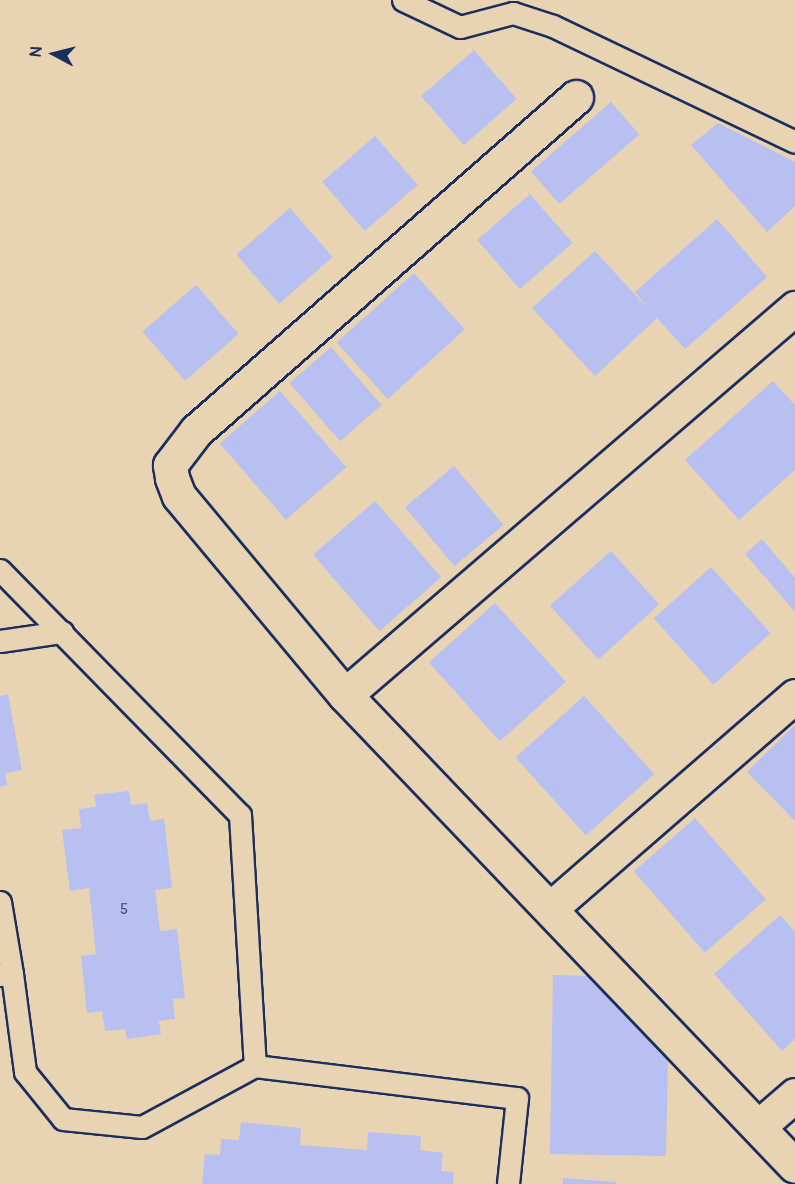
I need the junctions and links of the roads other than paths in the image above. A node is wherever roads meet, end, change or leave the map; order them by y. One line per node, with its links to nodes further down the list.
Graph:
1 (403, 0): 3 (lane)
2 (576, 97): 8 (street)
3 (795, 142)
4 (795, 308): 8 (street)
5 (0, 570): 6 (lane)
6 (62, 632): 7 (lane); 13 (lane)
7 (0, 641)
8 (345, 695): 11 (street)
9 (795, 696): 11 (street)
10 (0, 902): 12 (lane)
11 (551, 908): 15 (street)
12 (6, 974): 13 (lane)
13 (255, 1066): 17 (lane)
14 (795, 1095): 15 (street)
15 (758, 1127): 16 (street)
16 (795, 1166)
17 (508, 1184)

